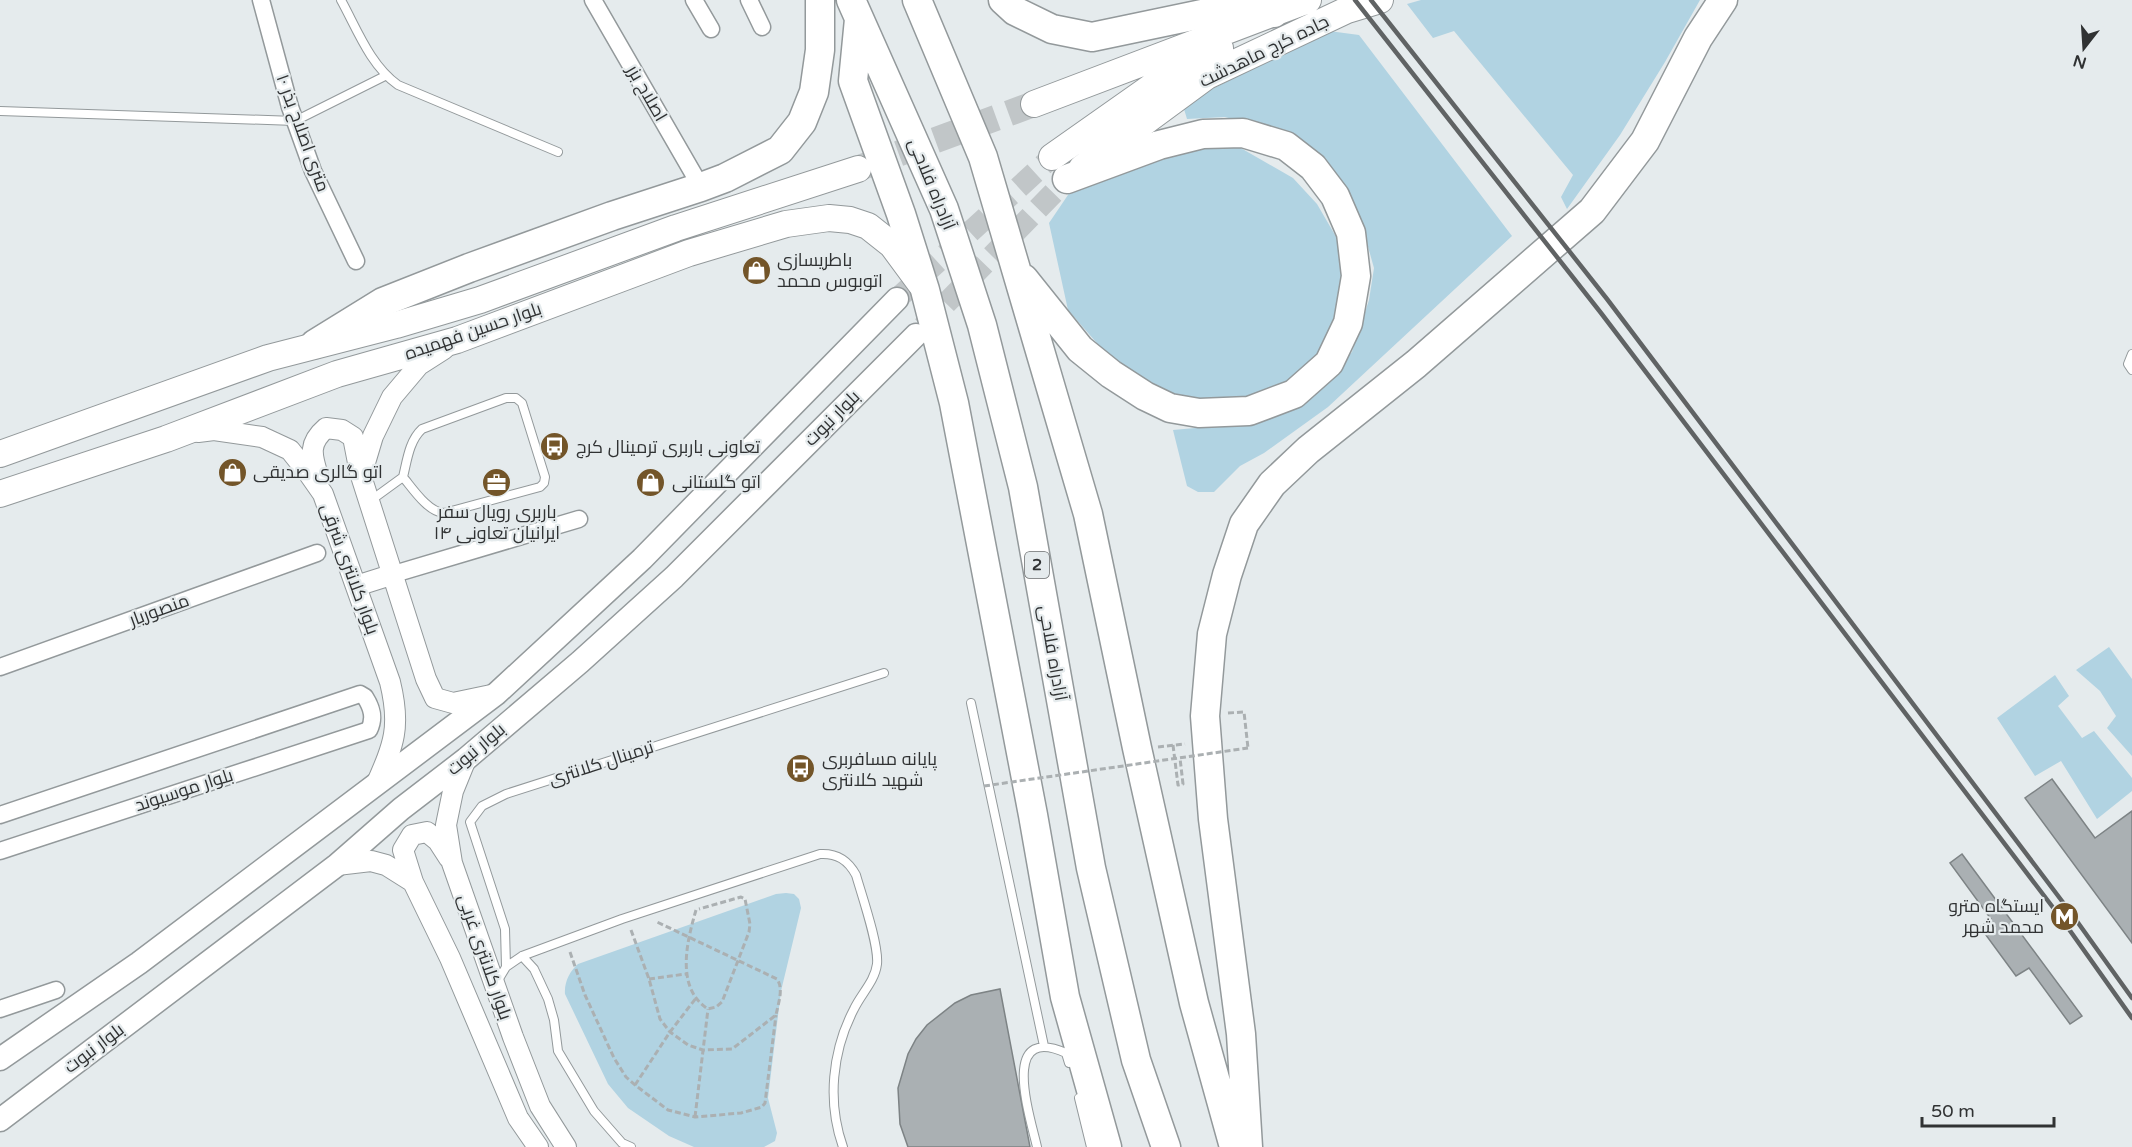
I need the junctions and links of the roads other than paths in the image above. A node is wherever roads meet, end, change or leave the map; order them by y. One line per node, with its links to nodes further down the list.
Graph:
1 (261, 0): 19 (street, ۱۰ متری اصلاح بذر)
2 (341, 0): 16 (lane)
3 (593, 0): 23 (street, اصلاح بزر)
4 (694, 0): 15 (street)
5 (749, 0): 14 (street)
6 (820, 0): 23 (highway)
7 (917, 0): 25 (highway)
8 (1002, 0): 13 (highway)
9 (1308, 0): 13 (main road, جاده کرج ماهدشت)
10 (1380, 0): 21 (main road, جاده کرج ماهدشت)
11 (1723, 0): 74 (highway)
12 (855, 9): 26 (highway); 72 (highway, آزادراه فلاحی / 2)
13 (1274, 13): 17 (main road, جاده کرج ماهدشت); 21 (main road)
14 (762, 27)
15 (711, 29)
16 (385, 76): 19 (lane); 20 (lane)
17 (1034, 104)
18 (0, 111): 19 (lane)
19 (295, 121): 24 (street, ۱۰ متری اصلاح بذر)
20 (558, 152)
21 (1059, 168): 25 (highway)
22 (858, 169): 30 (main road, بلوار حسین فهمیده)
23 (701, 187): 30 (highway)
24 (356, 261)
25 (1015, 268): 73 (highway)
26 (925, 290): 29 (main road, بلوار حسین فهمیده); 71 (highway)
27 (897, 299): 46 (main road, بلوار نبوت)
28 (916, 335): 48 (main road, بلوار نبوت)
29 (457, 340): 33 (main road, بلوار حسین فهمیده); 35 (street)
30 (315, 344): 34 (main road, بلوار حسین فهمیده)
31 (2132, 354): 32 (lane)
32 (2132, 370)
33 (166, 438): 37 (main road, بلوار حسین فهمیده); 38 (street, بلوار کلانتری شرقی)
34 (0, 454)
35 (361, 476): 38 (street, بلوار کلانتری شرقی); 39 (street, بلوار کلانتری شرقی)
36 (403, 477): 36 (lane); 39 (lane)
37 (0, 494)
38 (323, 494): 43 (street, بلوار کلانتری شرقی)
39 (370, 501): 42 (street, بلوار کلانتری شرقی)
40 (579, 519): 42 (street)
41 (317, 553): 44 (street, منصوریار)
42 (394, 574): 43 (street); 46 (street, بلوار کلانتری شرقی)
43 (356, 586): 49 (street, بلوار کلانتری شرقی)
44 (0, 667)
45 (884, 673): 56 (lane, ترمینال کلانتری)
46 (496, 694): 49 (main road, بلوار نبوت)
47 (971, 703): 60 (lane)
48 (466, 759): 52 (street, بلوار کلانتری غربی); 53 (main road, بلوار نبوت)
49 (376, 785): 61 (main road, بلوار نبوت)
50 (0, 815): 51 (street, بلوار موسیوند)
51 (0, 851)
52 (452, 863): 54 (street, بلوار کلانتری غربی); 57 (street, بلوار کلانتری غربی)
53 (337, 865): 54 (street); 64 (main road, بلوار نبوت)
54 (413, 882): 65 (street, بلوار کلانتری غربی)
55 (522, 956): 56 (lane); 67 (lane); 68 (lane)
56 (506, 967): 57 (lane)
57 (495, 985): 66 (street, بلوار کلانتری غربی)
58 (56, 990): 59 (street)
59 (0, 1009)
60 (1044, 1046): 62 (lane); 69 (lane)
61 (0, 1059)
62 (1073, 1075)
63 (1076, 1085): 70 (lane)
64 (0, 1120)
65 (538, 1147)
66 (566, 1147)
67 (631, 1147)
68 (843, 1147)
69 (1037, 1147)
70 (1090, 1147)
71 (1107, 1147)
72 (1166, 1147)
73 (1234, 1147)
74 (1248, 1147)

